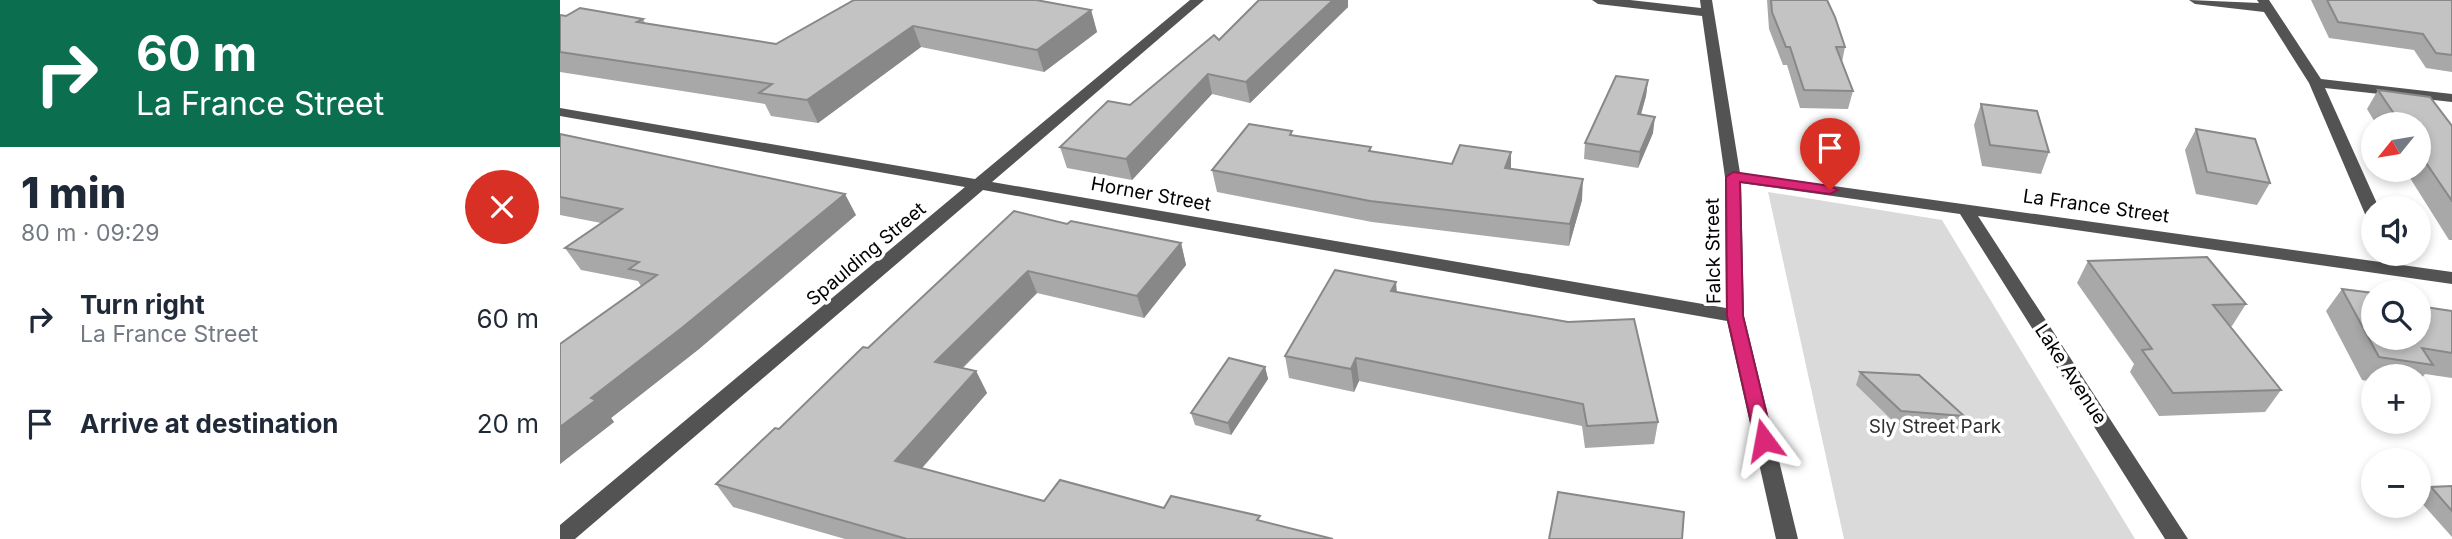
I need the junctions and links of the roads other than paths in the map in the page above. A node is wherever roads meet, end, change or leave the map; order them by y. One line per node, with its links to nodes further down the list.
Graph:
1 (1198, 0): 10 (street, Spaulding Street)
2 (1598, 0): 5 (street)
3 (2195, 0): 4 (street)
4 (2265, 4): 6 (street)
5 (1707, 7): 9 (street, Falck Street)
6 (2316, 83): 7 (street); 11 (street)
7 (2452, 98)
8 (560, 112): 10 (street, Horner Street)
9 (1733, 177): 12 (street, La France Street); 16 (street, Falck Street)
10 (980, 186): 16 (street, Horner Street); 17 (street, Spaulding Street)
11 (2365, 196)
12 (1964, 208): 13 (street, La France Street); 19 (street, Lake Avenue)
13 (2361, 258)
14 (2408, 266): 15 (street, La France Street)
15 (2452, 278)
16 (1735, 316): 18 (street, Falck Street)
17 (560, 538)
18 (1787, 539)
19 (2177, 539)

